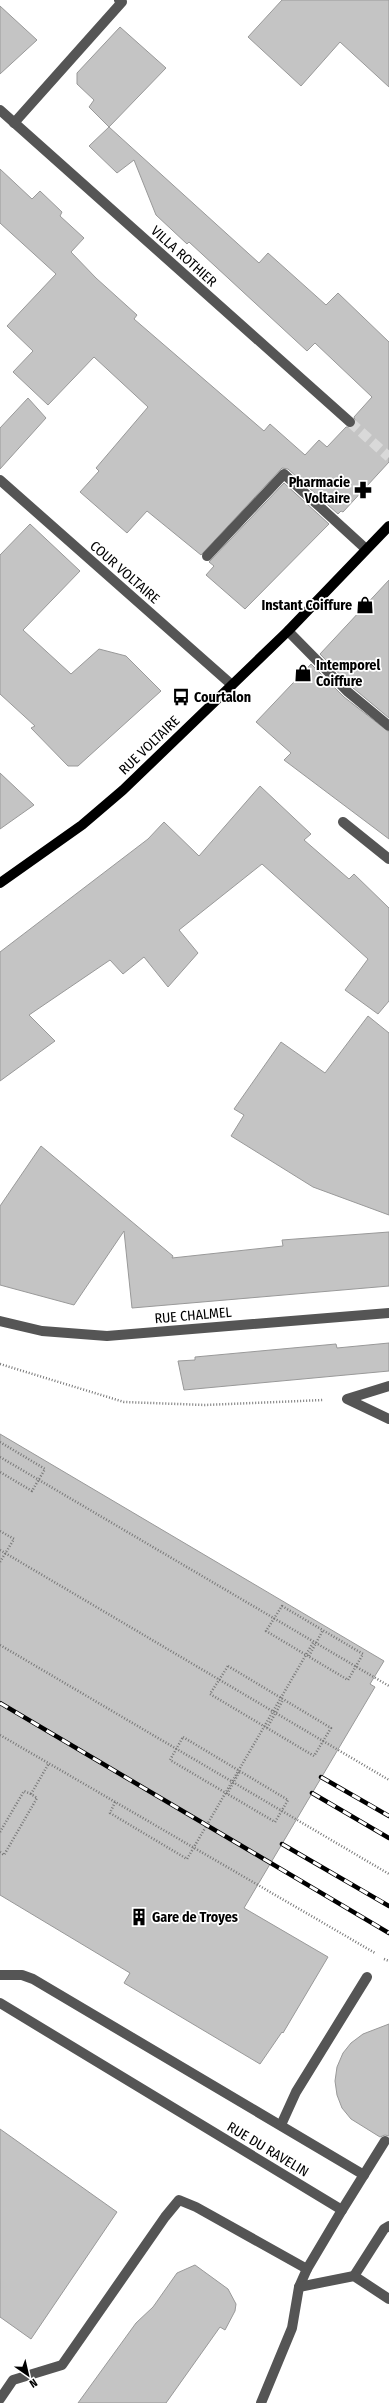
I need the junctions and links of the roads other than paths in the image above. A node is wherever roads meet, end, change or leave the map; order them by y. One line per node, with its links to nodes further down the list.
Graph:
1 (119, 0): 3 (street)
2 (0, 110): 3 (street, VILLA ROTHIER)
3 (14, 124): 4 (street, VILLA ROTHIER)
4 (350, 422)
5 (0, 480): 10 (street, COUR VOLTAIRE)
6 (389, 526): 7 (main road, RUE VOLTAIRE)
7 (366, 549): 8 (street); 9 (main road, RUE VOLTAIRE)
8 (207, 556)
9 (288, 631): 10 (main road, RUE VOLTAIRE); 11 (street)
10 (232, 685): 14 (main road, RUE VOLTAIRE)
11 (389, 726)
12 (343, 822): 13 (street)
13 (389, 859)
14 (0, 883)
15 (389, 1313): 16 (street, RUE CHALMEL)
16 (0, 1320)
17 (389, 1386): 18 (street)
18 (389, 1419)
19 (0, 1975): 22 (street)
20 (367, 1977): 22 (street)
21 (0, 2003): 25 (street, RUE DU RAVELIN)
22 (281, 2125): 24 (street)
23 (385, 2141): 24 (street)
24 (364, 2175): 25 (street)
25 (342, 2210): 27 (street)
26 (389, 2226): 28 (street)
27 (307, 2269): 29 (street); 31 (street)
28 (354, 2276): 29 (street); 30 (street)
29 (300, 2287): 32 (street)
30 (389, 2299)
31 (0, 2398)
32 (261, 2403)

